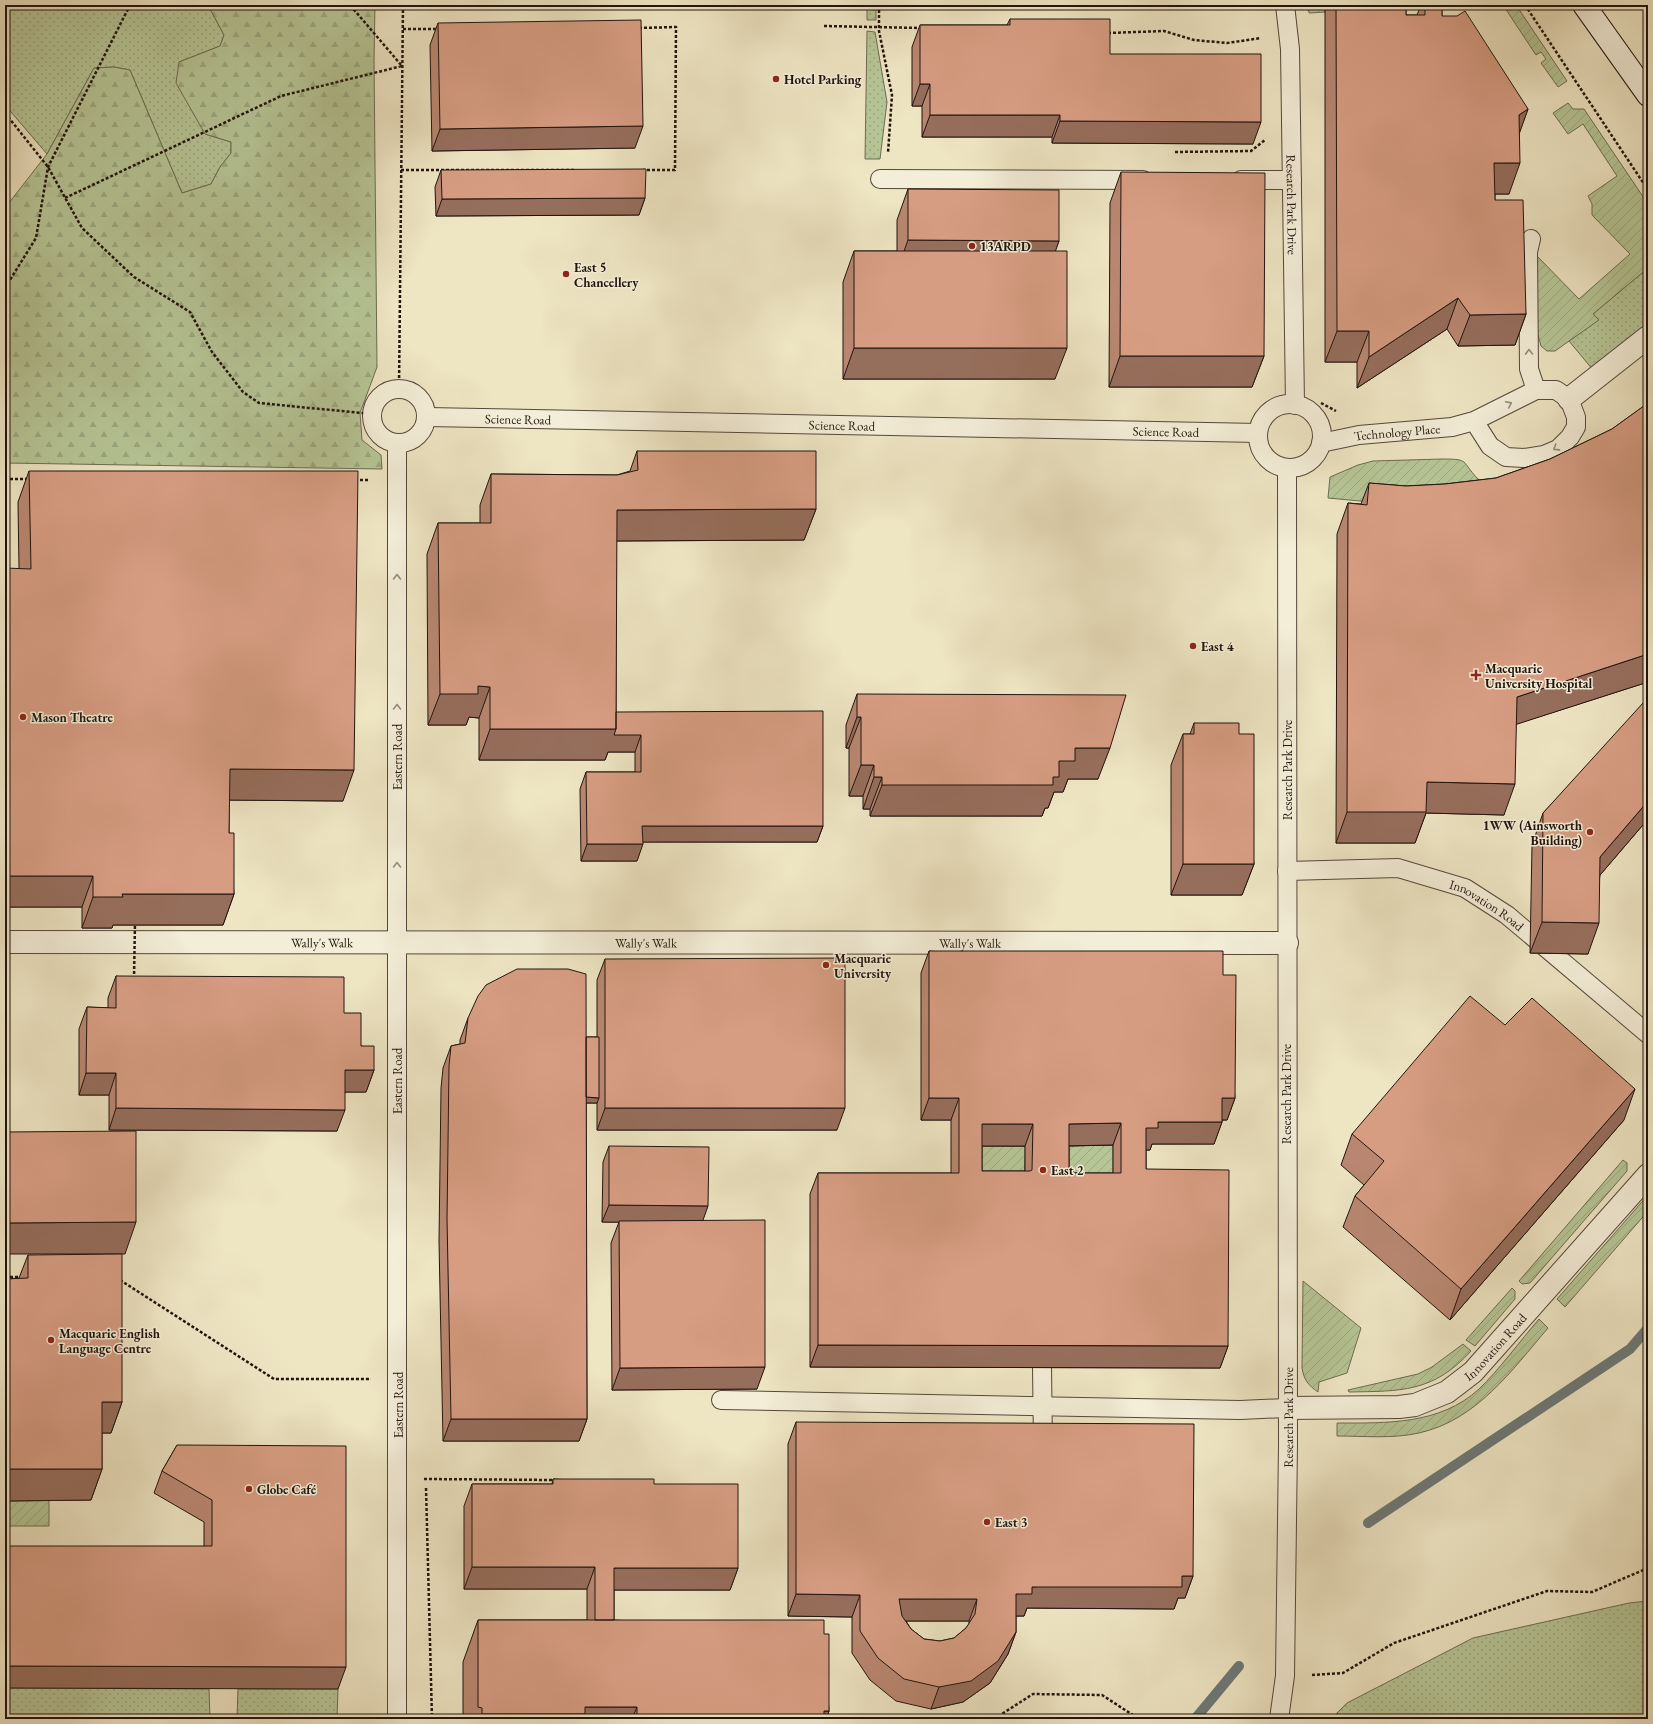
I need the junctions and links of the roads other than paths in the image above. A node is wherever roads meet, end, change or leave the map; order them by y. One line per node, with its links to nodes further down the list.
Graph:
1 (1285, 5): 7 (lane, Research Park Drive)
2 (1584, 5): 3 (street)
3 (1648, 95)
4 (884, 180): 5 (lane)
5 (1157, 180)
6 (1221, 180): 7 (lane)
7 (1292, 180): 12 (lane, Research Park Drive)
8 (1531, 239): 10 (lane, one-way to 8)
9 (1648, 337): 11 (street)
10 (1536, 390): 11 (lane, Technology Place); 14 (lane, Technology Place, one-way to 10)
11 (1569, 399): 14 (lane, one-way to 14)
12 (1295, 405): 15 (lane); 17 (lane)
13 (426, 417): 15 (lane, Science Road); 16 (lane); 16 (lane)
14 (1474, 421): 17 (lane, Technology Place)
15 (1258, 433): 18 (lane)
16 (397, 443): 21 (lane, Eastern Road, one-way to 16)
17 (1321, 443): 18 (lane)
18 (1287, 468): 19 (lane, Research Park Drive)
19 (1287, 871): 22 (lane, Research Park Drive); 23 (lane, Innovation Road)
20 (5, 942): 21 (street, Wally's Walk)
21 (397, 942): 22 (street, Wally's Walk); 30 (lane, Eastern Road)
22 (1287, 944): 28 (lane, Research Park Drive)
23 (1648, 1034)
24 (1648, 1175): 28 (street, Innovation Road)
25 (1042, 1368): 27 (lane)
26 (721, 1400): 27 (lane)
27 (1043, 1406): 28 (lane); 29 (lane)
28 (1286, 1408): 31 (lane, Research Park Drive)
29 (1043, 1445)
30 (397, 1719)
31 (1279, 1719)

